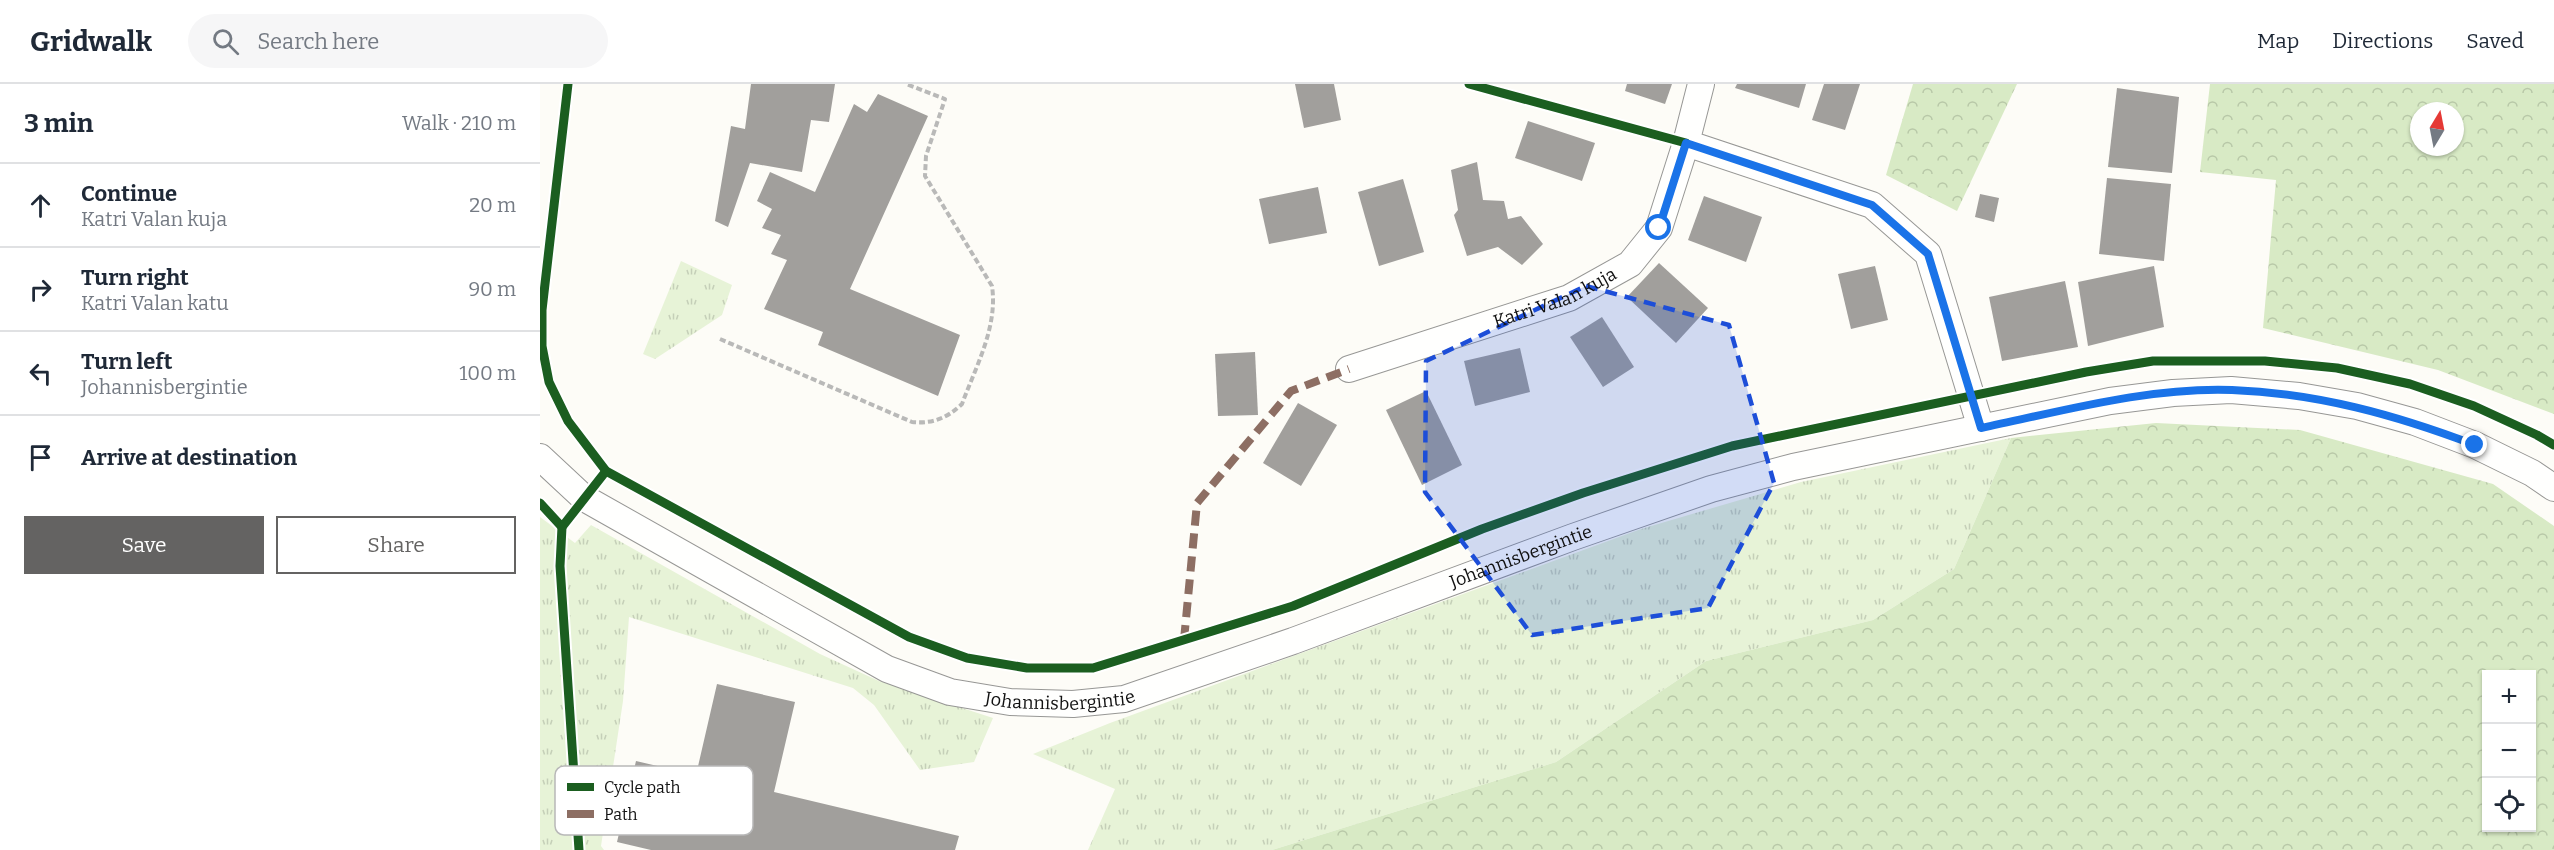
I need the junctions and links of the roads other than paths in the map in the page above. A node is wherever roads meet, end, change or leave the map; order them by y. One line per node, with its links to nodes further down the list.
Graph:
1 (1701, 84): 2 (street, Katri Valan kuja)
2 (1686, 143): 3 (street, Katri Valan kuja); 4 (street)
3 (1349, 369)
4 (1981, 428): 5 (street, Johannisbergintie); 6 (street, Johannisbergintie)
5 (545, 473)
6 (2554, 488)

